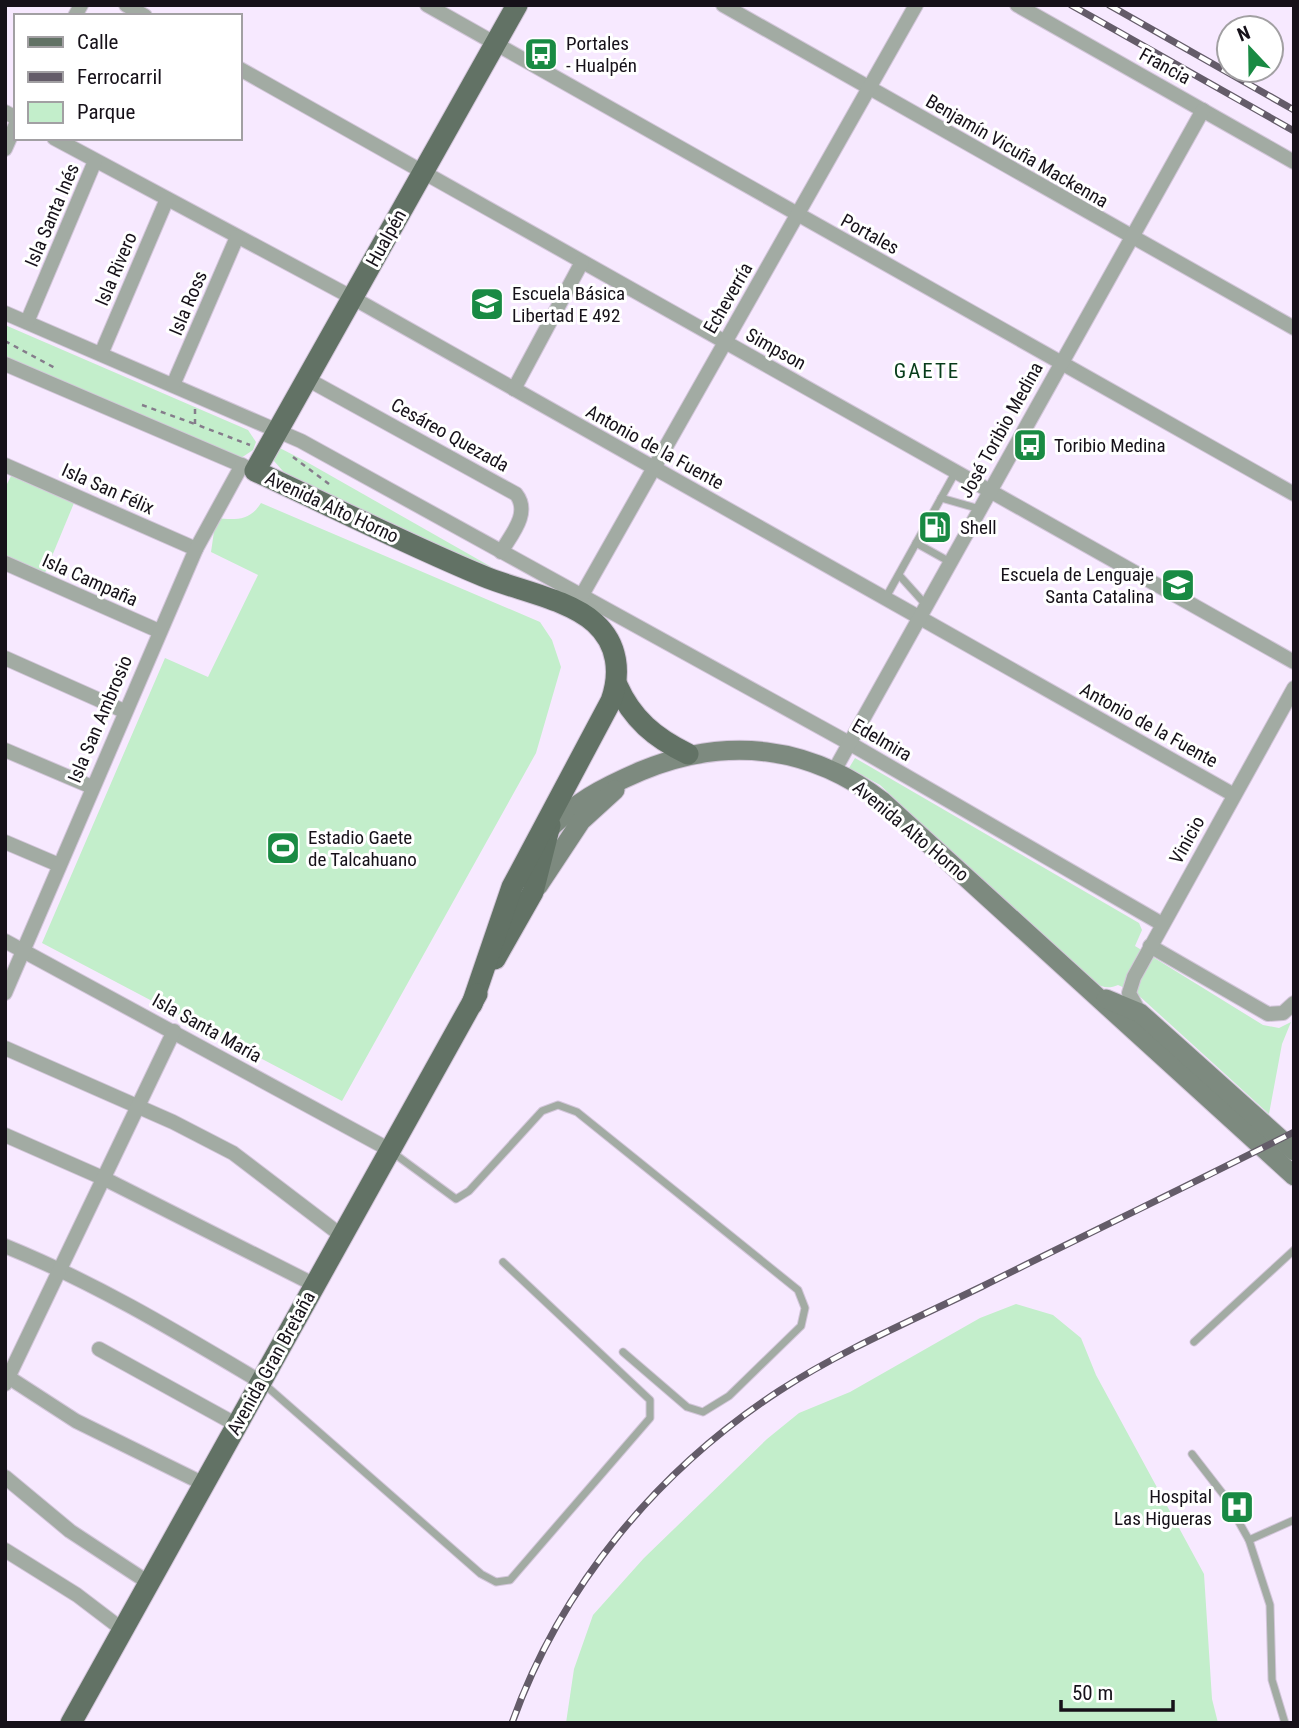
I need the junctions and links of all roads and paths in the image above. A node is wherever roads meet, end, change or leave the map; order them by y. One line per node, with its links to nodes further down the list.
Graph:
1 (126, 5): 7 (street)
2 (427, 5): 8 (street, Portales)
3 (517, 5): 8 (main road, Hualpén)
4 (723, 5): 10 (street, Benjamín Vicuña Mackenna)
5 (916, 5): 10 (street, Echeverría)
6 (1017, 5): 11 (street, Francia)
7 (142, 14)
8 (496, 44): 17 (main road, Hualpén); 19 (street, Portales)
9 (242, 70): 17 (street, Simpson)
10 (869, 88): 19 (street, Echeverría); 21 (street, Benjamín Vicuña Mackenna)
11 (1203, 110): 16 (street, Francia); 21 (street, José Toribio Medina)
12 (14, 129): 14 (street)
13 (58, 140): 15 (street, Antonio de la Fuente)
14 (5, 149)
15 (95, 161): 18 (street, Antonio de la Fuente); 25 (street, Isla Santa Inés)
16 (1294, 162)
17 (424, 172): 22 (street, Simpson); 23 (main road, Hualpén)
18 (167, 199): 20 (street, Antonio de la Fuente); 29 (street, Isla Rivero)
19 (797, 215): 28 (street, Echeverría); 31 (street, Portales)
20 (237, 237): 23 (street, Antonio de la Fuente); 34 (street, Isla Ross)
21 (1131, 238): 26 (street, Benjamín Vicuña Mackenna); 31 (street, José Toribio Medina)
22 (582, 262): 28 (street, Simpson); 35 (street)
23 (353, 298): 33 (main road, Hualpén); 35 (street, Antonio de la Fuente)
24 (5, 313): 25 (street, Avenida Alto Horno)
25 (27, 322): 29 (street, Avenida Alto Horno)
26 (1294, 328)
27 (5, 341): 32 (path)
28 (724, 342): 43 (street, Echeverría); 44 (street, Simpson)
29 (101, 354): 34 (street, Avenida Alto Horno)
30 (5, 364): 42 (street, Avenida Alto Horno)
31 (1060, 364): 45 (street, José Toribio Medina); 46 (street, Portales)
32 (65, 373)
33 (307, 379): 39 (main road, Hualpén); 51 (street, Cesáreo Quezada)
34 (173, 385): 36 (street, Avenida Alto Horno)
35 (514, 389): 43 (street, Antonio de la Fuente)
36 (195, 394): 38 (path); 39 (street, Avenida Alto Horno)
37 (134, 403): 38 (path)
38 (195, 424): 40 (path)
39 (278, 430): 40 (main road, Hualpén); 51 (street, Avenida Alto Horno)
40 (267, 450): 42 (main road, Hualpén)
41 (5, 465): 50 (street, Isla San Félix)
42 (248, 468): 50 (street, Isla San Ambrosio); 56 (main road, Avenida Alto Horno)
43 (653, 468): 55 (street, Antonio de la Fuente); 56 (street, Echeverría)
44 (955, 473): 45 (street, Simpson); 47 (lane)
45 (989, 492): 48 (street, José Toribio Medina); 60 (street, Simpson)
46 (1294, 494)
47 (941, 498): 48 (lane); 49 (lane)
48 (980, 509): 52 (street, José Toribio Medina)
49 (916, 543): 52 (lane); 54 (lane)
50 (196, 549): 58 (street, Isla San Ambrosio)
51 (501, 552): 56 (street, Avenida Alto Horno)
52 (950, 562): 57 (street, José Toribio Medina)
53 (5, 563): 58 (street, Isla Campaña)
54 (899, 575): 55 (lane); 57 (lane)
55 (885, 599): 57 (street, Antonio de la Fuente)
56 (577, 603): 61 (main road, Avenida Alto Horno); 64 (street, Edelmira)
57 (923, 612): 64 (street, José Toribio Medina); 70 (street, Antonio de la Fuente)
58 (159, 631): 63 (street, Isla San Ambrosio)
59 (5, 658): 63 (street)
60 (1294, 662)
61 (617, 685): 66 (main road); 71 (main road, Avenida Gran Bretaña)
62 (1294, 688): 70 (street, Vinicio)
63 (124, 711): 69 (street, Isla San Ambrosio)
64 (849, 743): 67 (street, José Toribio Medina); 77 (street, Edelmira)
65 (5, 750): 69 (street)
66 (688, 754): 67 (main road, Avenida Alto Horno); 68 (main road, Avenida Gran Bretaña)
67 (834, 771): 82 (main road, Avenida Alto Horno)
68 (639, 772): 72 (main road, Avenida Gran Bretaña); 76 (main road, Avenida Gran Bretaña)
69 (92, 787): 74 (street, Isla San Ambrosio)
70 (1234, 795): 77 (street, Vinicio)
71 (557, 799): 72 (main road, Avenida Gran Bretaña); 75 (main road, Avenida Gran Bretaña)
72 (550, 829): 75 (main road, Avenida Gran Bretaña); 76 (main road)
73 (5, 842): 74 (street)
74 (59, 865): 80 (street, Isla San Ambrosio)
75 (522, 865): 84 (main road, Avenida Gran Bretaña)
76 (533, 892): 84 (main road, Avenida Gran Bretaña)
77 (1162, 924): 79 (street, Vinicio)
78 (5, 941): 80 (street, Isla Santa María)
79 (1150, 946): 83 (street); 85 (street, Vinicio)
80 (24, 949): 81 (street, Isla San Ambrosio); 86 (street, Isla Santa María)
81 (5, 993)
82 (1095, 995): 85 (main road, Avenida Alto Horno); 92 (main road, Avenida Alto Horno)
83 (1294, 1003)
84 (472, 1004): 90 (main road, Avenida Gran Bretaña)
85 (1140, 1013): 91 (main road, Avenida Alto Horno)
86 (174, 1031): 88 (street); 90 (street, Isla Santa María)
87 (5, 1048): 88 (street)
88 (139, 1106): 93 (street); 94 (street)
89 (5, 1135): 93 (street)
90 (390, 1150): 94 (main road, Avenida Gran Bretaña); 102 (lane)
91 (1294, 1151)
92 (1294, 1176)
93 (105, 1179): 98 (street); 99 (street)
94 (342, 1236): 99 (main road, Avenida Gran Bretaña)
95 (5, 1246): 98 (street)
96 (1294, 1250): 100 (lane)
97 (503, 1262): 104 (lane)
98 (62, 1269): 103 (street); 104 (street)
99 (315, 1285): 104 (main road, Avenida Gran Bretaña)
100 (1194, 1342)
101 (99, 1349): 105 (street)
102 (624, 1352)
103 (6, 1379): 108 (street)
104 (261, 1381): 105 (main road, Avenida Gran Bretaña)
105 (237, 1425): 108 (main road, Avenida Gran Bretaña)
106 (1192, 1454): 110 (lane)
107 (5, 1477): 112 (street)
108 (204, 1485): 112 (main road, Avenida Gran Bretaña)
109 (1294, 1520): 110 (lane)
110 (1249, 1540): 115 (lane)
111 (5, 1550): 113 (street)
112 (149, 1583): 113 (main road, Avenida Gran Bretaña)
113 (123, 1630): 114 (main road, Avenida Gran Bretaña)
114 (71, 1723)
115 (1285, 1723)

